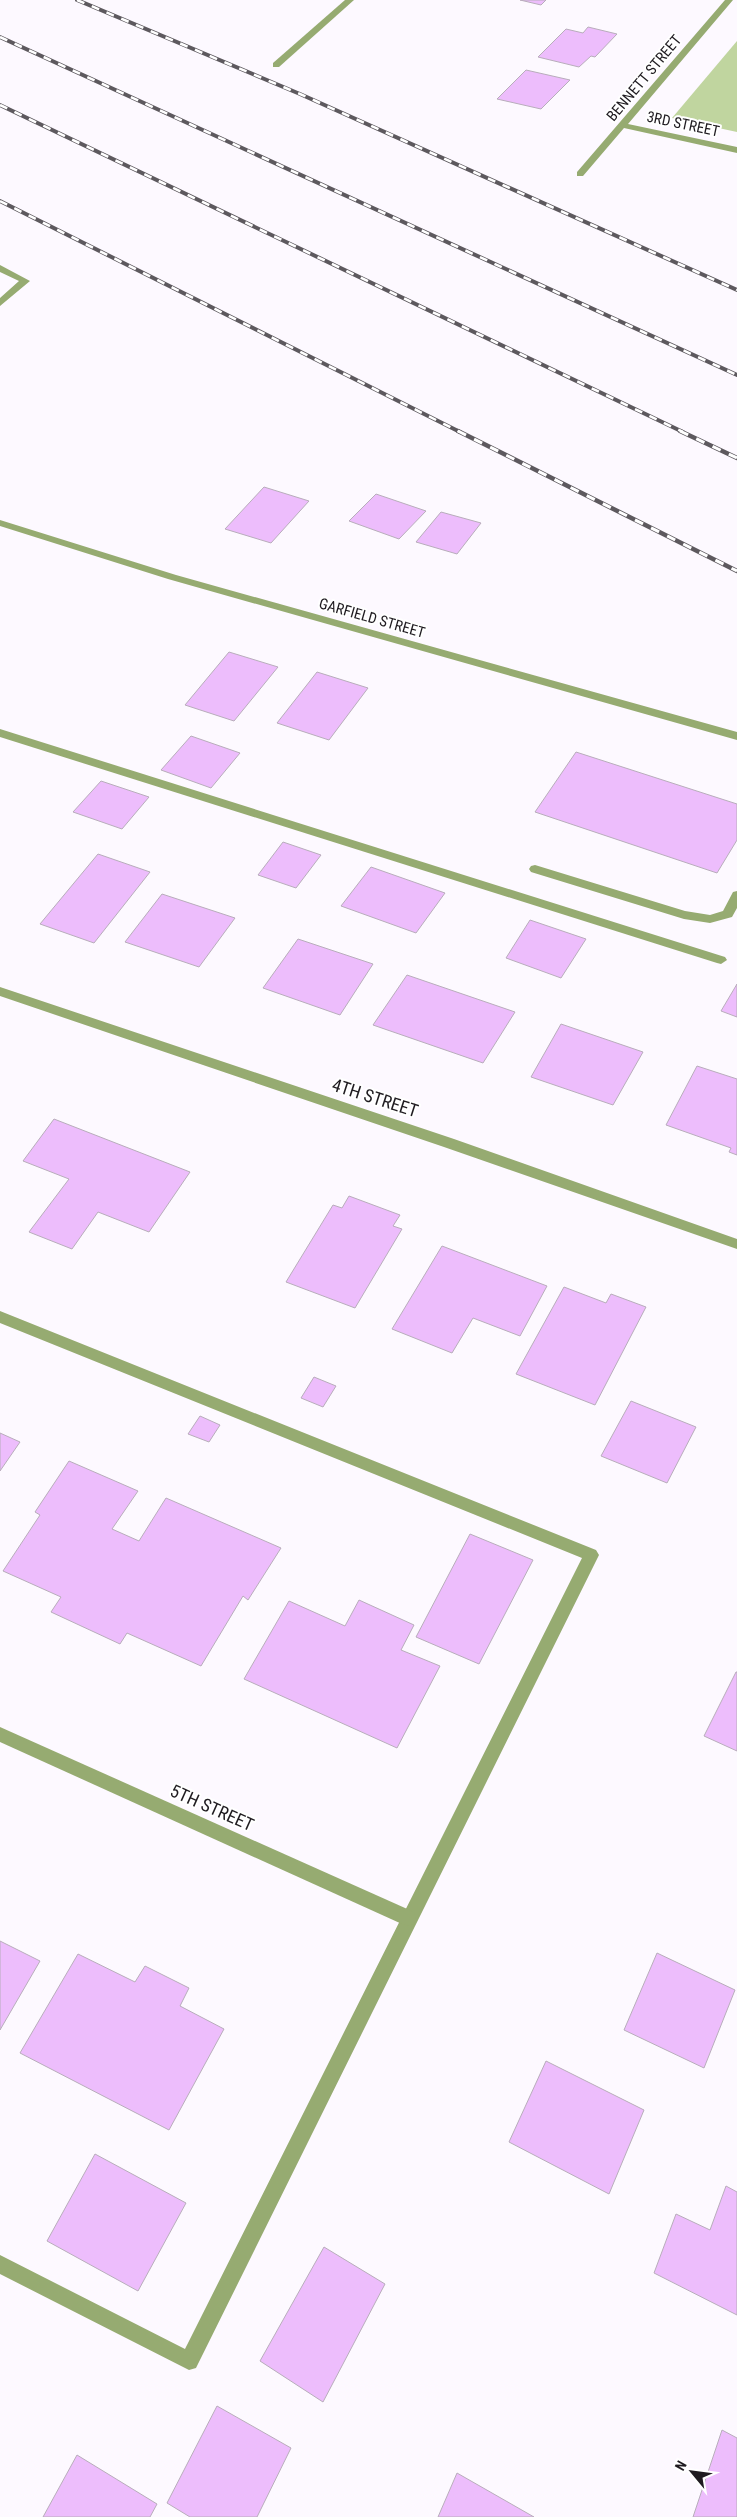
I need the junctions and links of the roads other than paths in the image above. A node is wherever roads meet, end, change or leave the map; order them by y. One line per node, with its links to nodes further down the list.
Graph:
1 (350, 0): 3 (street)
2 (729, 0): 4 (street, BENNETT STREET)
3 (276, 65)
4 (623, 125): 5 (street, 3RD STREET); 6 (street, BENNETT STREET)
5 (737, 150)
6 (580, 174)
7 (0, 268): 8 (street)
8 (0, 303)
9 (0, 523): 11 (street, GARFIELD STREET)
10 (0, 733): 14 (street)
11 (737, 736)
12 (535, 870): 13 (street)
13 (737, 895)
14 (721, 960)
15 (0, 991): 16 (street, 4TH STREET)
16 (737, 1244)
17 (0, 1317): 19 (street)
18 (0, 1734): 19 (street, 5TH STREET)
19 (408, 1918): 20 (street)
20 (0, 2264)

